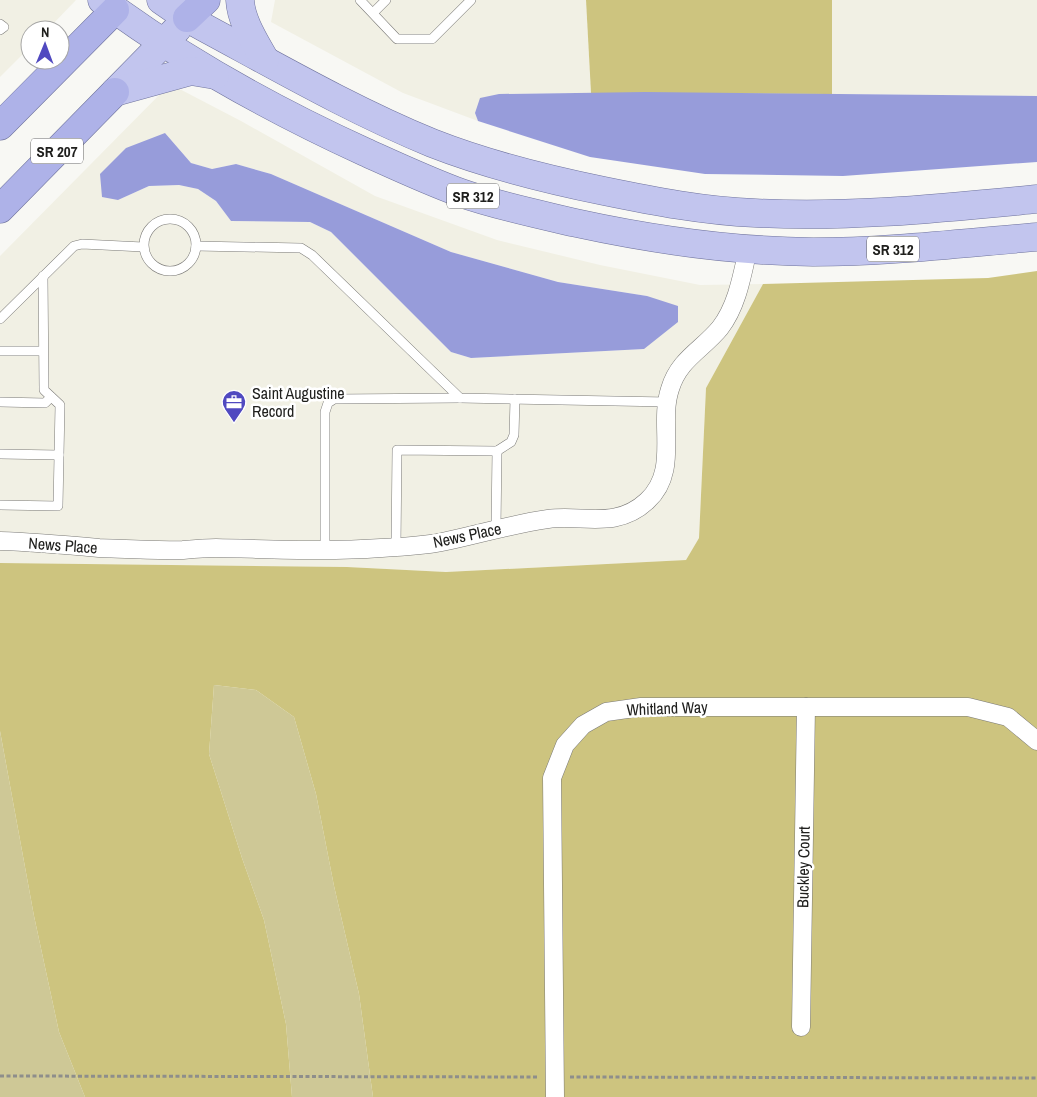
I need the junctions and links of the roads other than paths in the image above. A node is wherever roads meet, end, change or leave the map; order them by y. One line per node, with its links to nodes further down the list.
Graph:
1 (161, 0): 7 (main road, SR 312)
2 (240, 0): 12 (main road)
3 (360, 0): 8 (lane)
4 (386, 0): 8 (lane)
5 (471, 0): 8 (lane)
6 (114, 3): 11 (main road, SR 312); 15 (highway)
7 (197, 9): 11 (main road, SR 207); 12 (main road, SR 312)
8 (373, 13)
9 (0, 24): 10 (lane)
10 (0, 30)
11 (164, 42): 13 (main road, SR 312); 14 (main road, SR 207)
12 (264, 60): 18 (main road, SR 312)
13 (220, 76): 14 (main road); 22 (main road, SR 312)
14 (115, 92): 17 (highway, SR 207)
15 (0, 126)
16 (1037, 199): 18 (main road, SR 312)
17 (0, 209)
18 (906, 211): 22 (main road)
19 (1037, 237): 22 (main road, SR 312)
20 (196, 246): 21 (lane); 21 (lane); 28 (lane)
21 (143, 247): 23 (lane)
22 (748, 249): 31 (street, News Place)
23 (43, 276): 24 (lane); 26 (lane)
24 (0, 319)
25 (0, 350): 26 (lane)
26 (43, 352): 27 (lane)
27 (51, 396): 30 (lane); 34 (lane)
28 (460, 398): 29 (lane); 39 (lane)
29 (515, 399): 31 (lane); 32 (lane)
30 (0, 402)
31 (668, 402): 36 (street, News Place)
32 (497, 451): 36 (lane); 38 (lane)
33 (0, 454): 34 (lane)
34 (59, 455): 35 (lane)
35 (0, 505)
36 (496, 528): 38 (street, News Place)
37 (0, 541): 39 (street, News Place)
38 (396, 547): 39 (street, News Place)
39 (325, 550)
40 (806, 707): 41 (street, Whitland Way); 42 (street, Buckley Court); 43 (street, Whitland Way)
41 (1037, 741)
42 (801, 1027)
43 (555, 1097)

